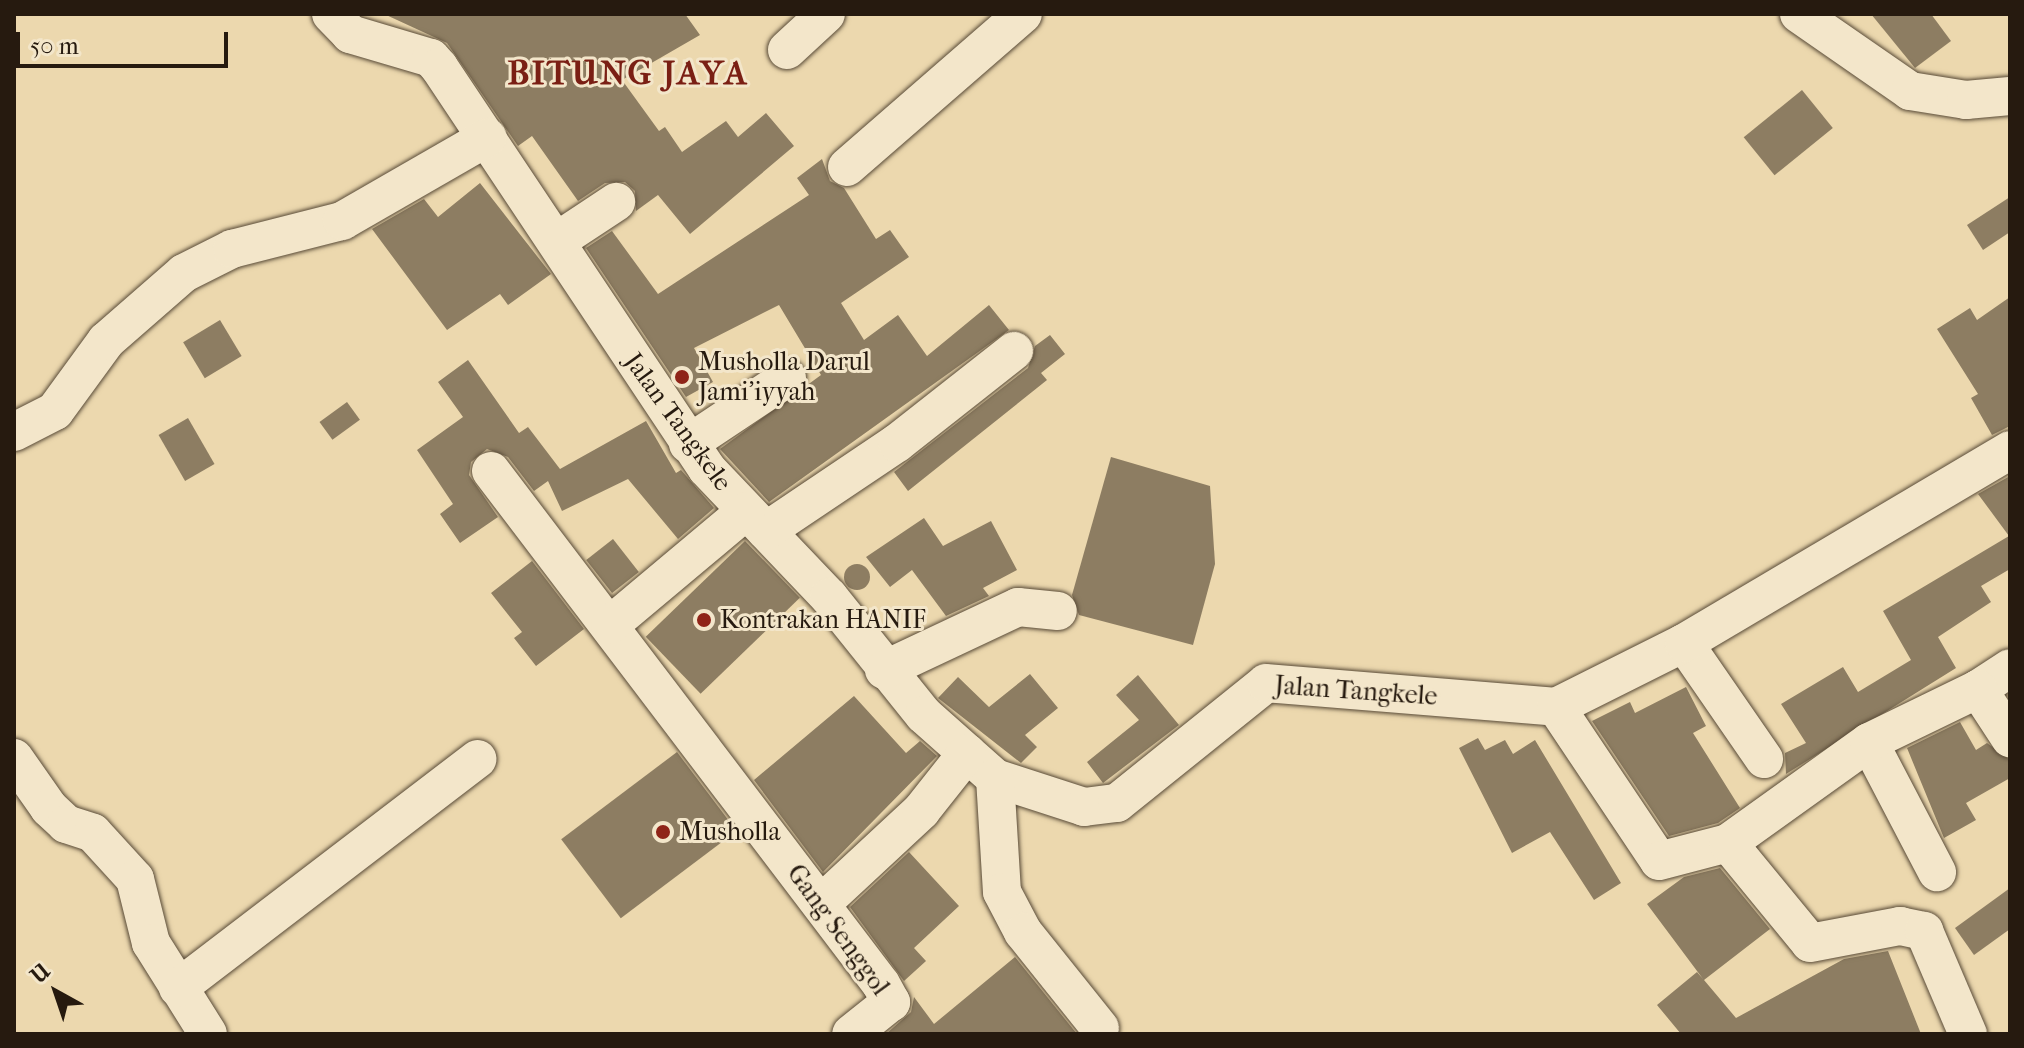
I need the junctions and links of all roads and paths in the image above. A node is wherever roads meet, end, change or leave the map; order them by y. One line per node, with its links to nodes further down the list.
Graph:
1 (331, 14): 7 (street, Jalan Tangkele)
2 (826, 14): 5 (street)
3 (1023, 14): 8 (street)
4 (1799, 14): 6 (street)
5 (787, 50)
6 (2010, 96)
7 (488, 137): 10 (street, Jalan Tangkele); 13 (street)
8 (847, 167)
9 (616, 202): 10 (street)
10 (557, 241): 14 (street, Jalan Tangkele)
11 (1014, 351): 17 (street)
12 (787, 378): 14 (street)
13 (14, 432)
14 (688, 444): 17 (street, Jalan Tangkele)
15 (2010, 450): 20 (street)
16 (491, 471): 19 (street, Gang Senggol)
17 (756, 521): 19 (street); 22 (street, Jalan Tangkele)
18 (1058, 611): 22 (street)
19 (610, 625): 34 (street, Gang Senggol)
20 (1684, 643): 24 (street); 30 (street)
21 (2010, 668): 23 (street)
22 (884, 670): 27 (street, Jalan Tangkele)
23 (1978, 689): 25 (street); 26 (street)
24 (1556, 707): 31 (street, Jalan Tangkele); 32 (street)
25 (2010, 738)
26 (1869, 742): 32 (street); 33 (street)
27 (967, 753): 31 (street, Jalan Tangkele); 34 (street)
28 (14, 758): 35 (street)
29 (478, 759): 35 (street)
30 (1764, 759)
31 (995, 778): 36 (street)
32 (1728, 843): 39 (street)
33 (1937, 872)
34 (821, 904): 38 (street, Gang Senggol)
35 (178, 988): 37 (street)
36 (1100, 1028)
37 (208, 1034)
38 (851, 1034)
39 (1968, 1034)

